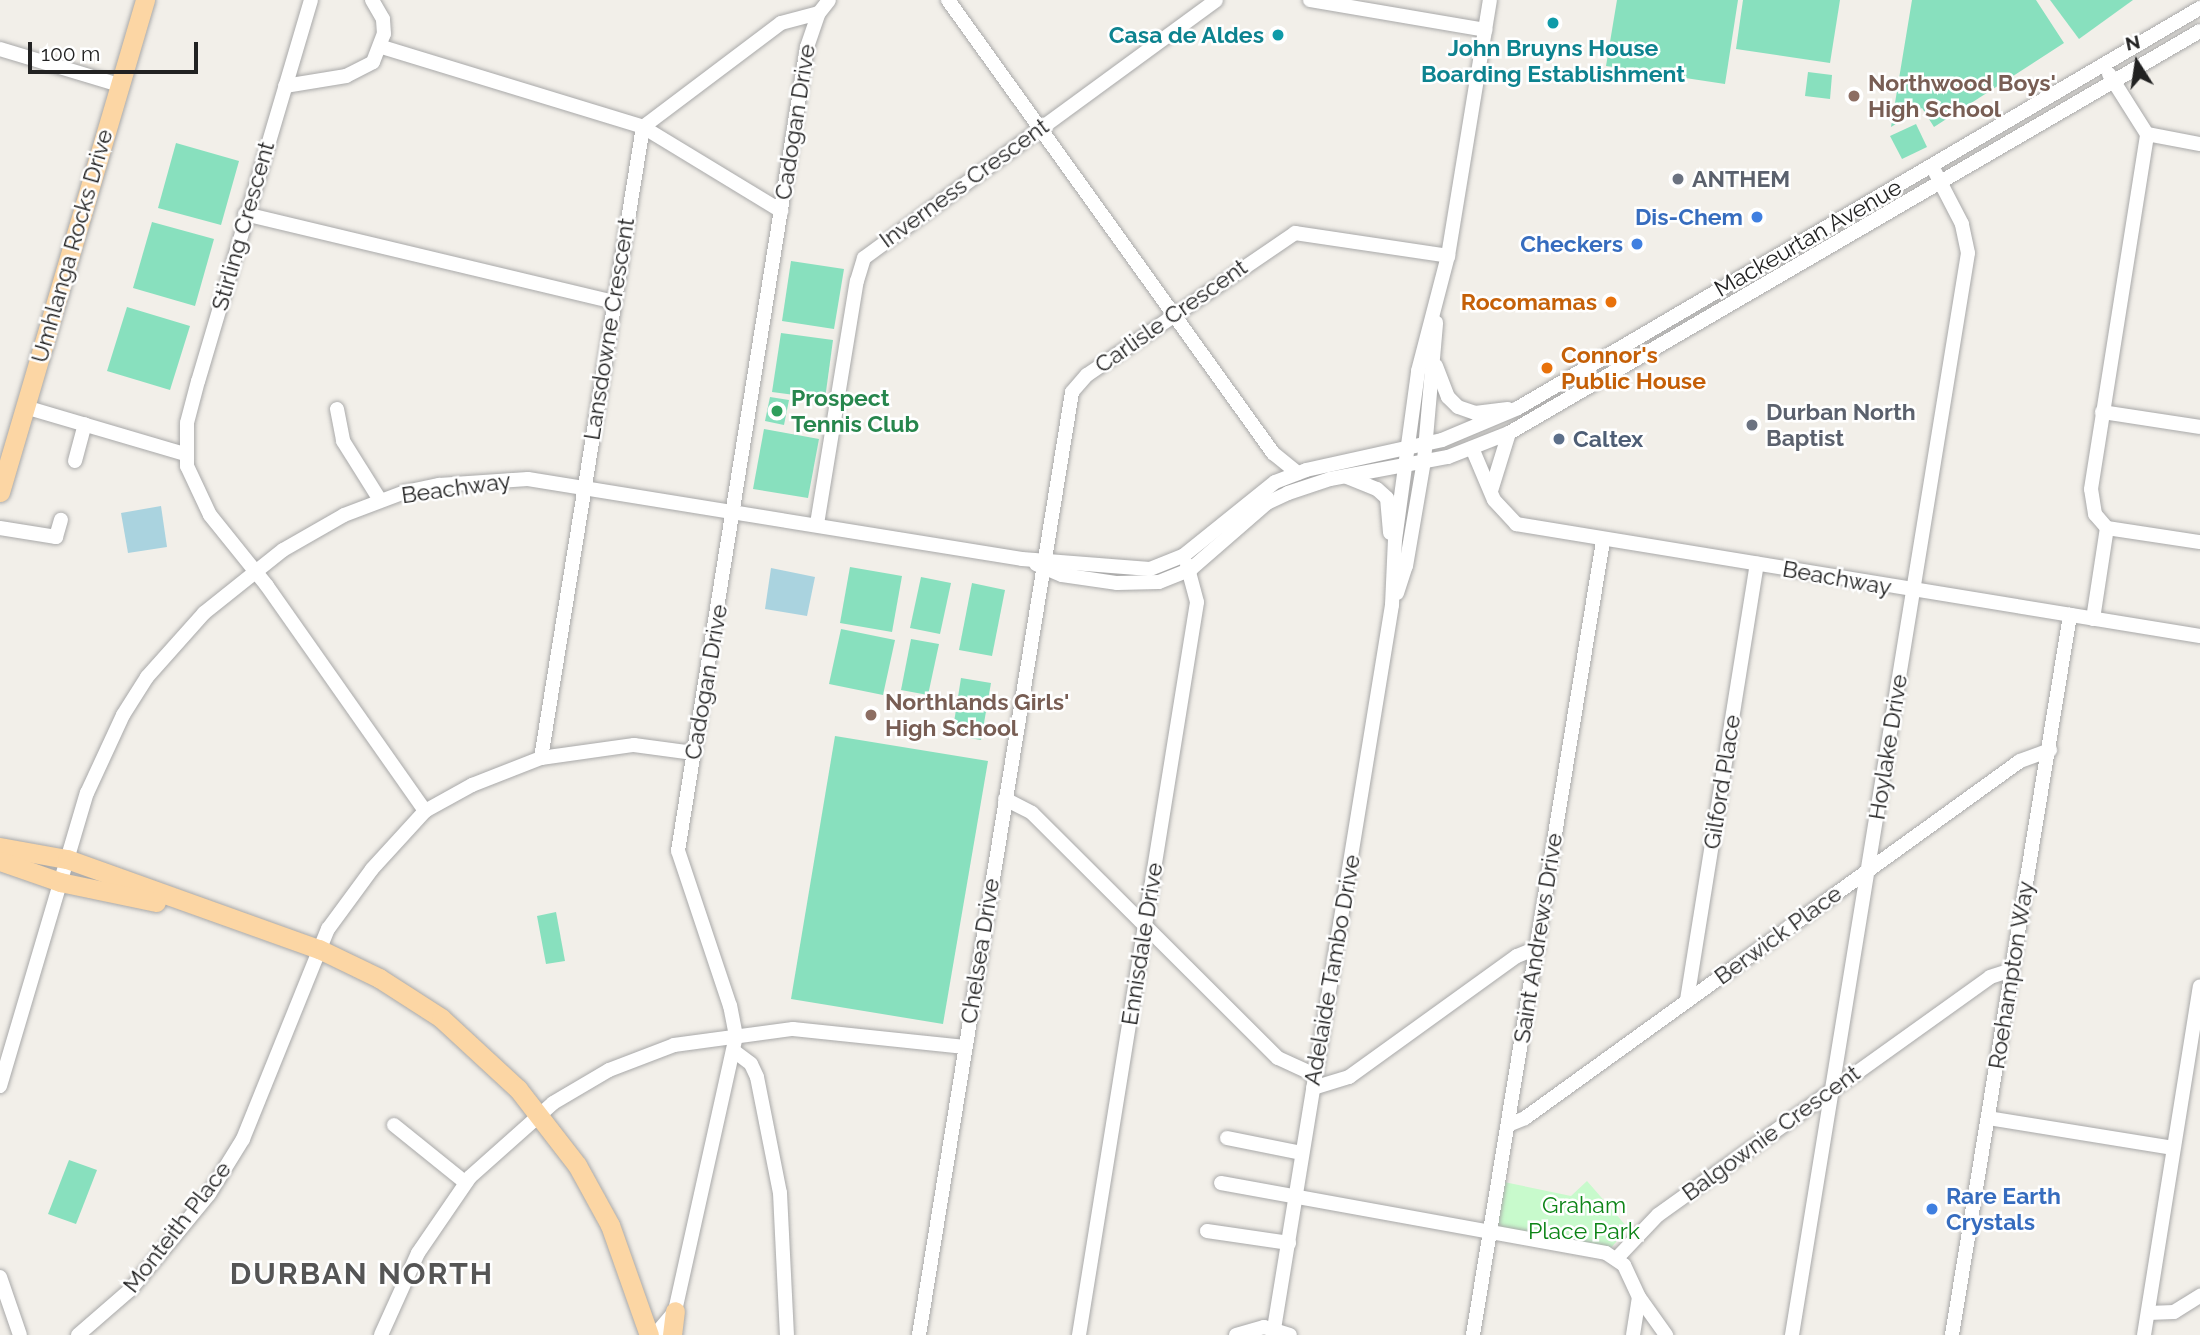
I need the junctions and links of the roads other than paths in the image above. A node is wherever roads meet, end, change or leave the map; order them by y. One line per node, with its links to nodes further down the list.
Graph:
1 (145, 0): 17 (main road, Umhlanga Rocks Drive)
2 (312, 0): 18 (street, Stirling Crescent)
3 (372, 0): 13 (street)
4 (829, 0): 10 (street)
5 (948, 0): 20 (street)
6 (1216, 0): 20 (street, Inverness Crescent)
7 (1310, 0): 11 (street)
8 (1490, 0): 11 (street, Adelaide Tambo Drive)
9 (2200, 8): 15 (street, Mackeurtan Avenue)
10 (819, 13): 19 (street); 25 (street, Cadogan Drive)
11 (1485, 30): 27 (street, Adelaide Tambo Drive)
12 (2200, 31): 16 (street, Mackeurtan Avenue)
13 (382, 47): 18 (street); 19 (street)
14 (0, 49): 17 (street)
15 (2104, 64): 16 (street); 23 (street, Mackeurtan Avenue)
16 (2113, 81): 21 (street); 24 (street, Mackeurtan Avenue)
17 (119, 85): 34 (main road, Umhlanga Rocks Drive)
18 (285, 86): 26 (street, Stirling Crescent)
19 (643, 127): 25 (street); 28 (street, Lansdowne Crescent)
20 (1040, 129): 30 (street); 58 (street, Inverness Crescent)
21 (2147, 134): 22 (street); 37 (street)
22 (2200, 145)
23 (1931, 166): 24 (street, Hoylake Drive); 32 (street, Mackeurtan Avenue)
24 (1939, 180): 33 (street, Mackeurtan Avenue); 69 (street, Hoylake Drive)
25 (781, 211): 56 (street, Cadogan Drive)
26 (245, 214): 28 (street); 45 (street, Stirling Crescent)
27 (1448, 256): 29 (street, Adelaide Tambo Drive); 30 (street, Carlisle Crescent)
28 (614, 302): 52 (street, Lansdowne Crescent)
29 (1437, 305): 31 (street, Adelaide Tambo Drive); 42 (street, Adelaide Tambo Drive)
30 (1173, 316): 44 (street); 65 (street, Carlisle Crescent)
31 (1434, 361): 35 (street); 41 (street, Adelaide Tambo Drive)
32 (1577, 374): 33 (street); 35 (street, Mackeurtan Avenue)
33 (1585, 390): 40 (street, Mackeurtan Avenue)
34 (25, 407): 38 (street); 54 (main road, Umhlanga Rocks Drive)
35 (1518, 408): 41 (street, Mackeurtan Avenue)
36 (337, 409): 55 (street)
37 (2102, 412): 39 (street); 60 (street)
38 (85, 424): 45 (street); 46 (street)
39 (2200, 427)
40 (1509, 433): 43 (street, Mackeurtan Avenue); 53 (street)
41 (1426, 444): 42 (street, Mackeurtan Avenue); 47 (street, Adelaide Tambo Drive)
42 (1407, 448): 48 (street, Adelaide Tambo Drive); 49 (street, Beachway)
43 (1472, 448): 47 (street, Mackeurtan Avenue); 53 (street, Beachway)
44 (1273, 453): 49 (street); 51 (street)
45 (185, 454): 68 (street, Stirling Crescent)
46 (75, 461)
47 (1424, 461): 48 (street, Mackeurtan Avenue); 70 (street, Adelaide Tambo Drive)
48 (1405, 465): 50 (street, Beachway); 64 (street, Adelaide Tambo Drive)
49 (1298, 473): 51 (street, Beachway)
50 (1342, 476): 64 (street); 67 (street, Beachway)
51 (1275, 482): 63 (street, Beachway)
52 (584, 485): 55 (street, Beachway); 56 (street, Beachway); 76 (street, Lansdowne Crescent)
53 (1491, 491): 61 (street, Beachway)
54 (0, 492)
55 (380, 500): 68 (street, Beachway)
56 (735, 511): 58 (street, Beachway); 75 (street, Cadogan Drive)
57 (61, 520): 59 (street)
58 (817, 524): 65 (street, Beachway)
59 (0, 528)
60 (2107, 528): 62 (street); 72 (street)
61 (1603, 541): 66 (street, Beachway); 86 (street, Saint Andrews Drive)
62 (2200, 542)
63 (1183, 555): 65 (street, Beachway); 67 (street, Ennisdale Drive)
64 (1394, 562): 70 (street, Adelaide Tambo Drive)
65 (1045, 563): 67 (street, Beachway); 77 (street, Chelsea Drive)
66 (1757, 564): 69 (street, Beachway); 90 (street, Gilford Place)
67 (1191, 569): 85 (street, Ennisdale Drive)
68 (255, 570): 78 (street, Stirling Crescent); 80 (street, Beachway)
69 (1914, 591): 71 (street, Beachway); 82 (street, Hoylake Drive)
70 (1392, 605): 93 (street, Adelaide Tambo Drive)
71 (2070, 615): 72 (street, Beachway); 74 (street, Roehampton Way)
72 (2093, 619): 73 (street, Beachway)
73 (2200, 636)
74 (2050, 750): 82 (street, Berwick Place); 88 (street, Roehampton Way)
75 (693, 753): 76 (street, Monteith Place); 91 (street, Cadogan Drive)
76 (541, 758): 78 (street, Monteith Place)
77 (1005, 799): 85 (street); 92 (street, Chelsea Drive)
78 (425, 811): 87 (street, Monteith Place)
79 (0, 847): 80 (main road)
80 (67, 859): 83 (street, Beachway); 84 (main road)
81 (0, 860): 83 (main road)
82 (1868, 869): 90 (street, Berwick Place); 95 (street, Hoylake Drive)
83 (60, 882): 84 (main road); 94 (street, Beachway)
84 (178, 902): 87 (main road)
85 (1145, 926): 93 (street); 123 (street, Ennisdale Drive)
86 (1537, 948): 93 (street); 99 (street, Saint Andrews Drive)
87 (319, 949): 96 (main road); 117 (street, Monteith Place)
88 (2011, 970): 95 (street, Balgownie Crescent); 97 (street, Roehampton Way)
89 (2200, 986): 101 (street)
90 (1687, 1000): 99 (street, Berwick Place)
91 (735, 1044): 92 (street); 96 (street); 113 (street, Cadogan Drive); 121 (street)
92 (965, 1047): 122 (street, Chelsea Drive)
93 (1314, 1082): 102 (street, Adelaide Tambo Drive)
94 (0, 1086)
95 (1833, 1089): 109 (street, Balgownie Crescent); 129 (street, Hoylake Drive)
96 (540, 1113): 103 (street); 119 (main road)
97 (1988, 1118): 101 (street); 130 (street, Roehampton Way)
98 (394, 1125): 103 (street)
99 (1508, 1125): 107 (street, Saint Andrews Drive)
100 (1227, 1138): 102 (street)
101 (2173, 1148): 114 (street)
102 (1302, 1153): 105 (street, Adelaide Tambo Drive)
103 (466, 1183): 118 (street)
104 (1221, 1183): 105 (street)
105 (1295, 1195): 107 (street); 108 (street, Adelaide Tambo Drive)
106 (1207, 1231): 108 (street)
107 (1490, 1233): 109 (street); 126 (street, Saint Andrews Drive)
108 (1289, 1243): 115 (street, Adelaide Tambo Drive)
109 (1617, 1258): 112 (street)
110 (0, 1277): 116 (street)
111 (2200, 1296): 114 (street)
112 (1639, 1297): 127 (street); 128 (street)
113 (675, 1311): 119 (street, Cadogan Drive); 120 (main road)
114 (2148, 1313): 131 (street)
115 (1273, 1332): 124 (street); 125 (street)
116 (20, 1335)
117 (78, 1335)
118 (381, 1335)
119 (652, 1335)
120 (672, 1335)
121 (787, 1335)
122 (919, 1335)
123 (1079, 1335)
124 (1236, 1335)
125 (1290, 1335)
126 (1473, 1335)
127 (1633, 1335)
128 (1666, 1335)
129 (1792, 1335)
130 (1952, 1335)
131 (2144, 1335)

